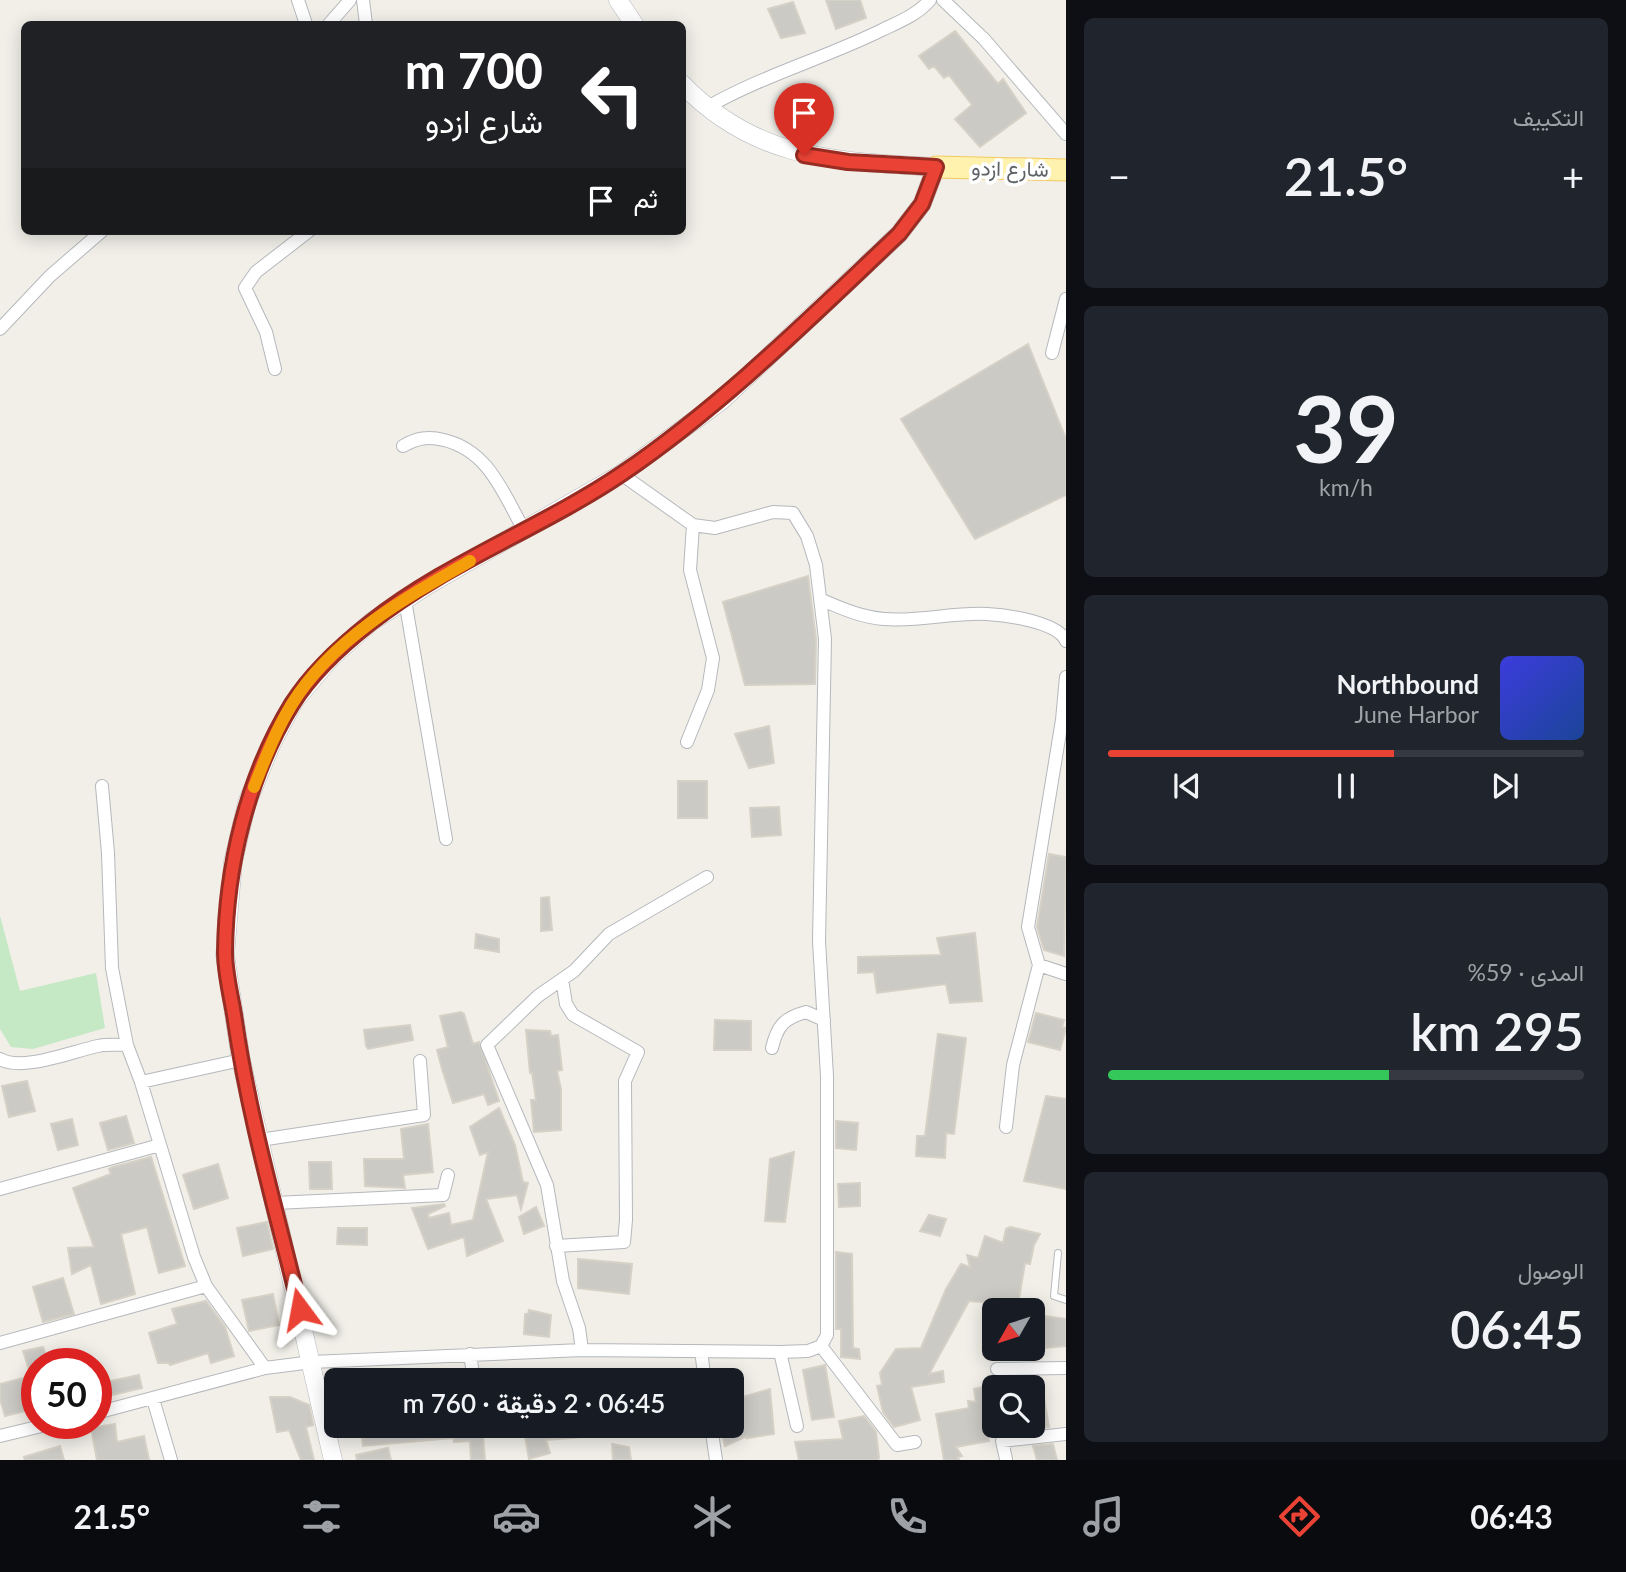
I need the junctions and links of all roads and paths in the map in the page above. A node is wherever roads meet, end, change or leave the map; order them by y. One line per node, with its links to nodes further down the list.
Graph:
1 (298, 0): 7 (street)
2 (350, 0): 8 (street)
3 (363, 0): 9 (street)
4 (618, 0): 10 (main road)
5 (930, 0): 12 (street)
6 (943, 0): 13 (street)
7 (305, 21)
8 (332, 21)
9 (366, 21)
10 (633, 21)
11 (686, 88): 12 (main road, شارع ازدو)
12 (706, 108): 14 (main road, شارع ازدو)
13 (1066, 134)
14 (936, 167): 15 (main road, شارع ازدو); 23 (main road)
15 (1066, 170)
16 (97, 235): 19 (street)
17 (304, 235): 21 (street)
18 (1066, 297): 20 (street)
19 (0, 329)
20 (1052, 353)
21 (275, 369)
22 (403, 446): 25 (street)
23 (621, 474): 24 (street); 25 (main road)
24 (693, 524): 27 (street); 31 (street)
25 (524, 530): 26 (main road)
26 (405, 600): 33 (street); 42 (main road)
27 (822, 600): 28 (street); 38 (street)
28 (1066, 641)
29 (1066, 677): 30 (street)
30 (1064, 721): 35 (street)
31 (688, 742)
32 (102, 786): 39 (street)
33 (446, 839)
34 (707, 877): 37 (street)
35 (1038, 965): 36 (street); 45 (street)
36 (1066, 974)
37 (562, 979): 51 (street); 51 (street)
38 (824, 1020): 40 (street); 56 (street)
39 (127, 1045): 41 (street); 44 (street)
40 (772, 1048)
41 (0, 1059)
42 (241, 1060): 44 (street); 46 (main road)
43 (420, 1062): 46 (street)
44 (141, 1082): 47 (street)
45 (1006, 1127)
46 (260, 1140): 50 (main road)
47 (160, 1145): 49 (street); 53 (street)
48 (448, 1175): 50 (street)
49 (0, 1189)
50 (275, 1203): 61 (main road)
51 (556, 1246): 57 (street)
52 (1058, 1253): 54 (lane)
53 (206, 1286): 55 (street); 62 (street)
54 (1066, 1300)
55 (0, 1343)
56 (821, 1346): 59 (street); 74 (street)
57 (582, 1350): 58 (street); 60 (street)
58 (701, 1351): 59 (street); 64 (street)
59 (779, 1352): 69 (street)
60 (470, 1354): 61 (street); 63 (street)
61 (312, 1362): 62 (street); 77 (main road)
62 (265, 1368): 67 (street)
63 (472, 1368)
64 (703, 1368)
65 (1066, 1368): 66 (street)
66 (997, 1369)
67 (153, 1399): 68 (street); 76 (street)
68 (112, 1409)
69 (797, 1426)
70 (21, 1431): 72 (street)
71 (1066, 1434): 75 (street)
72 (0, 1436)
73 (713, 1438): 78 (street)
74 (915, 1442)
75 (1006, 1459)
76 (171, 1460)
77 (333, 1460)
78 (716, 1460)

